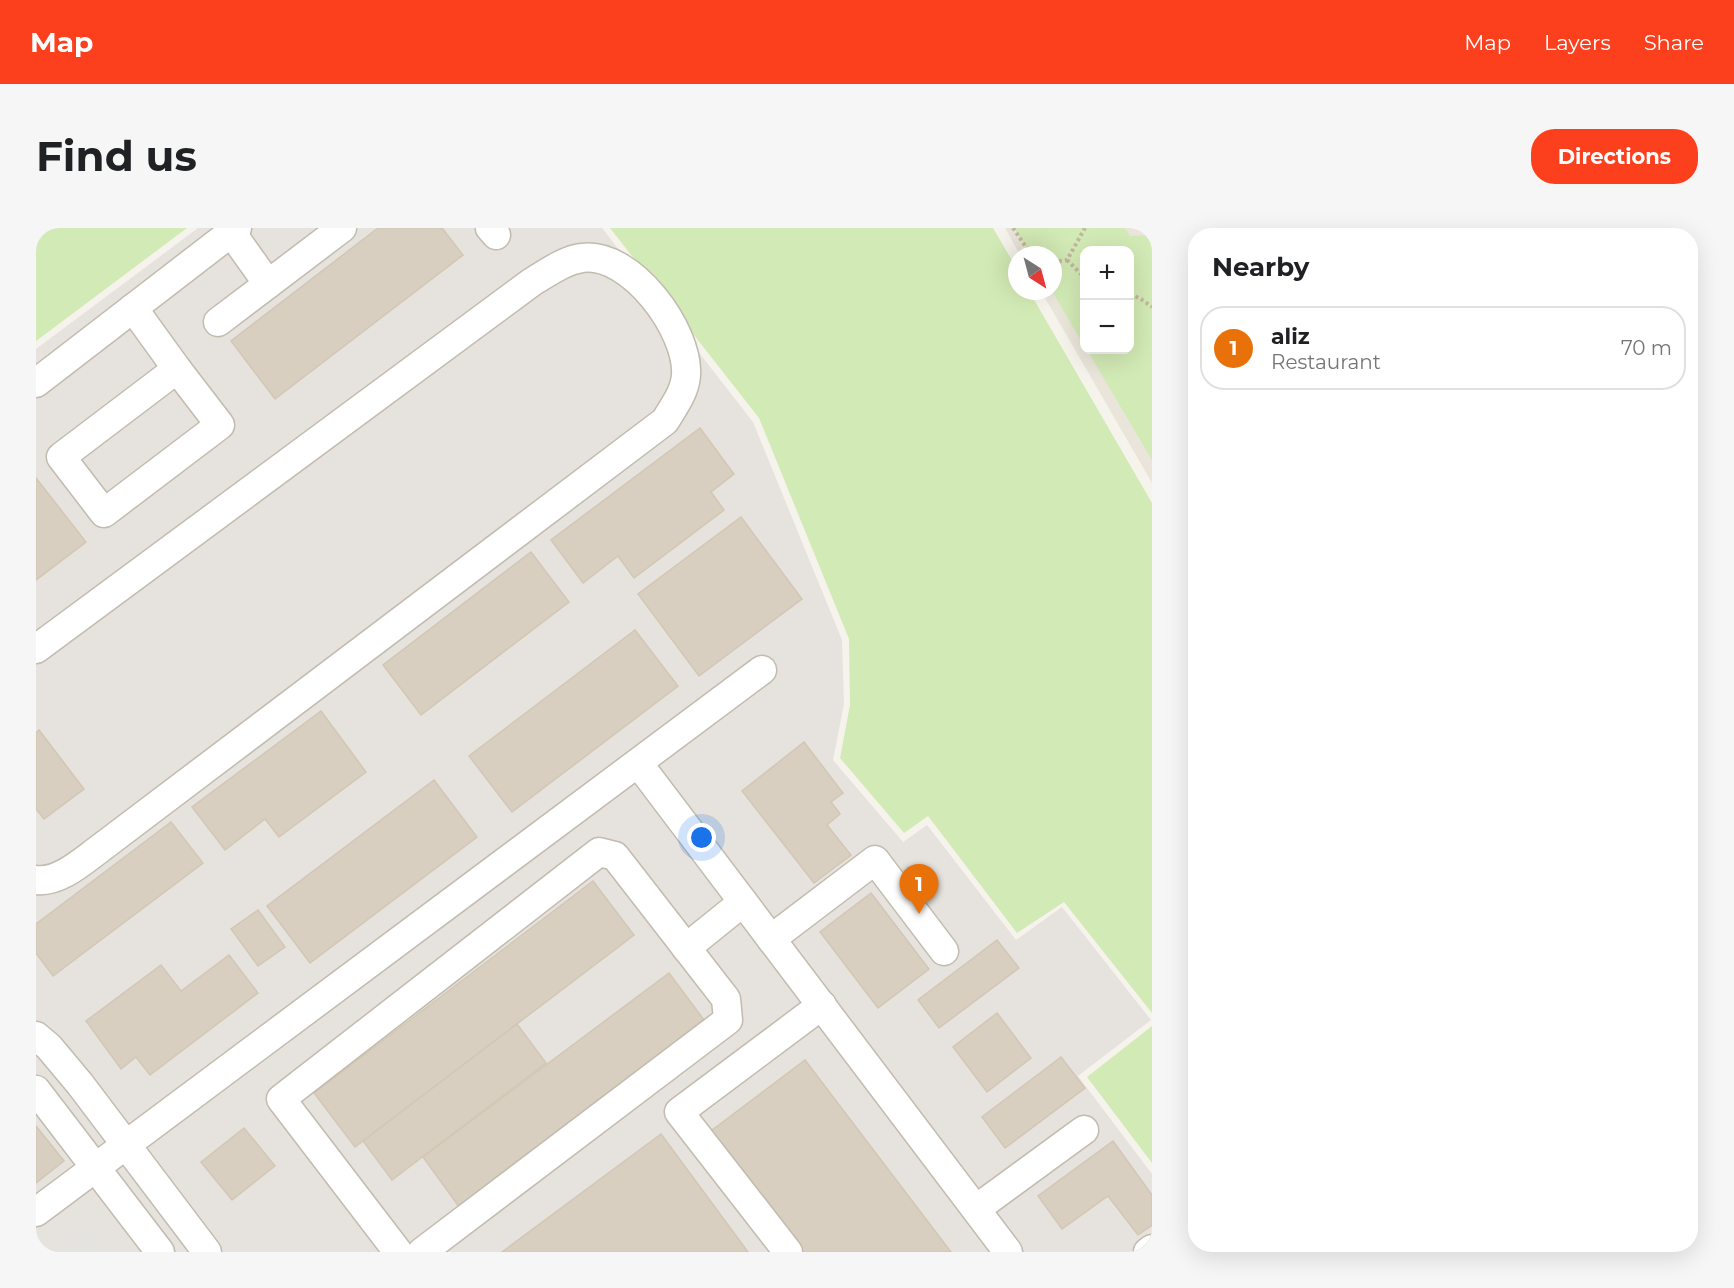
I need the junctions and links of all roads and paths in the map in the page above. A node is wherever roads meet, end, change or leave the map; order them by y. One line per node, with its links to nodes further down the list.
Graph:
1 (342, 228): 9 (street)
2 (1013, 228): 5 (path)
3 (1085, 228): 6 (path)
4 (234, 230): 9 (street); 12 (street)
5 (1025, 246)
6 (1067, 260): 7 (path); 8 (path)
7 (1062, 261)
8 (1080, 273)
9 (268, 284): 13 (street)
10 (1134, 295): 11 (path)
11 (1152, 307)
12 (133, 308): 14 (street); 15 (street)
13 (218, 322)
14 (177, 369): 14 (street)
15 (36, 383)
16 (36, 649): 19 (street)
17 (762, 670): 18 (street)
18 (638, 763): 20 (street); 28 (street)
19 (36, 880)
20 (743, 902): 21 (street); 22 (street)
21 (771, 939): 23 (street); 24 (street)
22 (686, 948): 35 (street); 36 (street)
23 (944, 951)
24 (822, 1005): 30 (street); 37 (street)
25 (36, 1036): 28 (street)
26 (36, 1090): 29 (street)
27 (1084, 1130): 30 (street)
28 (126, 1145): 29 (street); 34 (street)
29 (96, 1167): 31 (street); 33 (street)
30 (976, 1209): 38 (street)
31 (36, 1212)
32 (1152, 1249): 39 (street)
33 (160, 1252)
34 (207, 1252)
35 (398, 1252)
36 (422, 1252)
37 (788, 1252)
38 (1008, 1252)
39 (1148, 1252)

